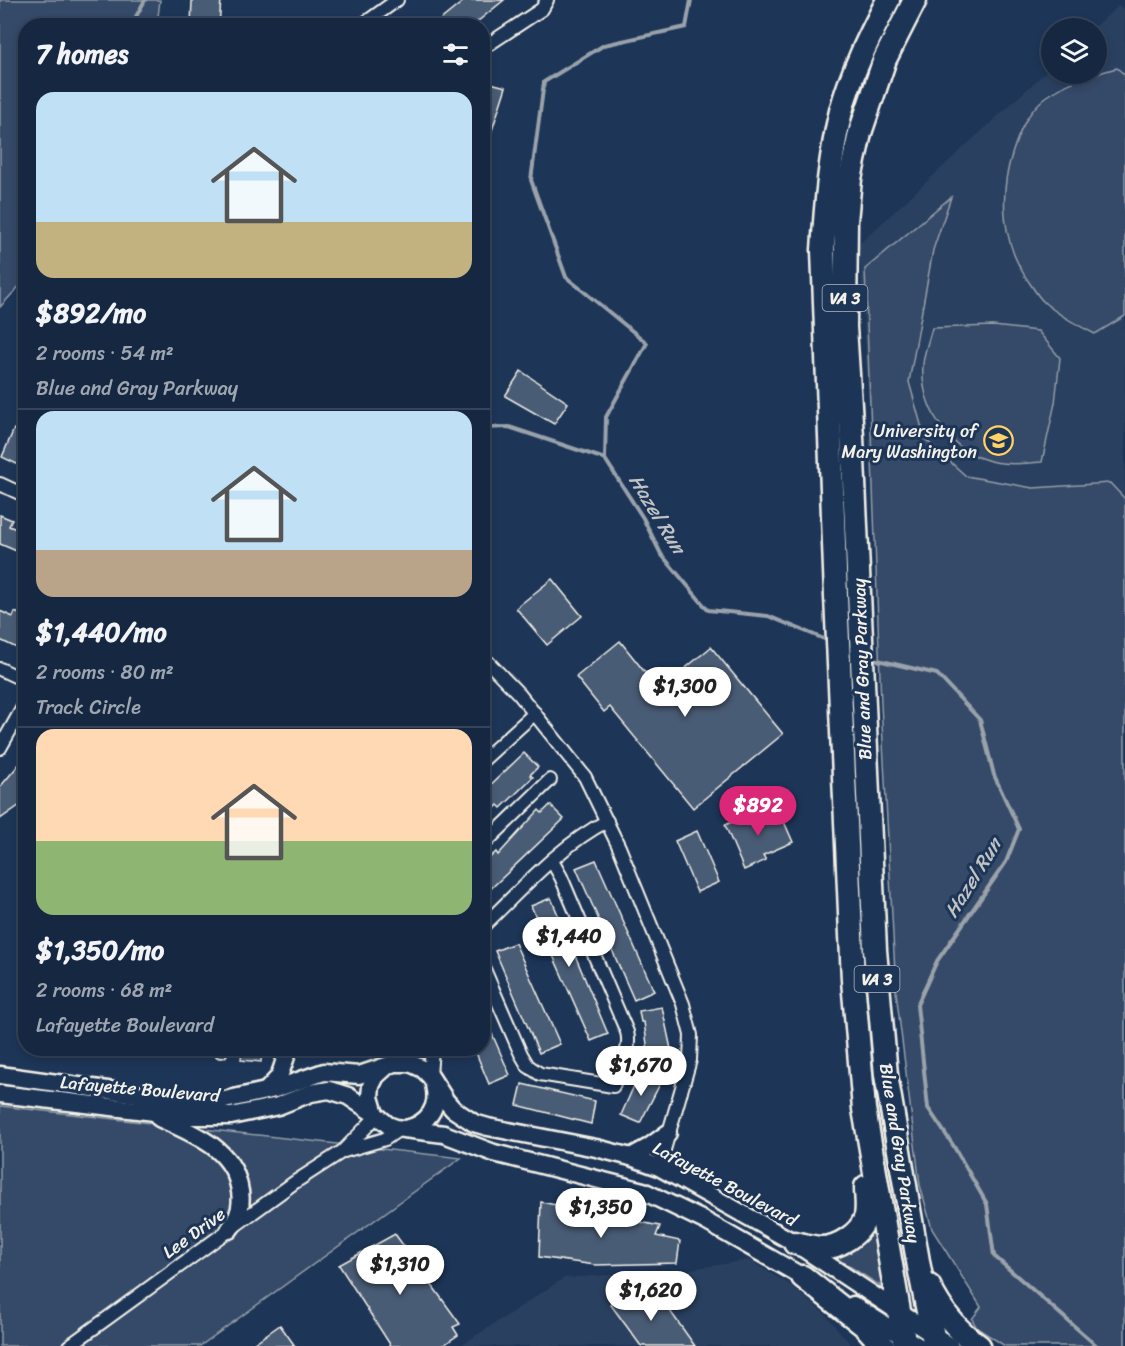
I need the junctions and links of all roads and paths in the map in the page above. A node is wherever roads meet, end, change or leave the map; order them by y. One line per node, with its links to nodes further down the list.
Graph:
1 (397, 0): 5 (street)
2 (547, 0): 6 (street)
3 (888, 0): 38 (highway, Blue and Gray Parkway / VA 3)
4 (915, 0): 43 (highway, Blue and Gray Parkway / VA 3)
5 (372, 18)
6 (490, 43)
7 (0, 484): 8 (street)
8 (18, 492)
9 (490, 664): 12 (street)
10 (0, 669): 11 (street)
11 (18, 677)
12 (535, 713): 15 (street); 17 (street)
13 (18, 716): 14 (street)
14 (0, 748)
15 (490, 754)
16 (550, 780): 18 (street)
17 (607, 821): 19 (street); 35 (street)
18 (490, 838)
19 (552, 861): 20 (street); 21 (street)
20 (490, 919)
21 (490, 983)
22 (286, 1056): 30 (main road)
23 (290, 1056): 27 (main road)
24 (408, 1056): 26 (street)
25 (432, 1056): 29 (street)
26 (390, 1065): 27 (main road, Lafayette Boulevard); 29 (main road, Lafayette Boulevard); 33 (main road)
27 (315, 1074): 30 (main road, Lafayette Boulevard)
28 (0, 1075): 30 (main road, Lafayette Boulevard)
29 (432, 1080): 34 (main road); 37 (main road, Lafayette Boulevard)
30 (266, 1091)
31 (0, 1094): 32 (main road, Lafayette Boulevard)
32 (145, 1111): 33 (main road, Lafayette Boulevard); 41 (main road)
33 (376, 1115): 34 (main road, Lafayette Boulevard); 36 (street)
34 (403, 1129): 36 (street); 40 (main road, Lafayette Boulevard)
35 (668, 1133): 37 (main road); 39 (street)
36 (343, 1151): 41 (street, Lee Drive)
37 (631, 1156): 39 (main road, Lafayette Boulevard)
38 (871, 1156): 42 (highway); 45 (highway, Blue and Gray Parkway / VA 3)
39 (659, 1167): 40 (main road); 42 (main road, Lafayette Boulevard)
40 (628, 1187): 44 (main road, Lafayette Boulevard)
41 (229, 1230): 47 (street, Lee Drive)
42 (795, 1244): 45 (main road, Lafayette Boulevard)
43 (919, 1267): 46 (highway, Blue and Gray Parkway / VA 3); 49 (highway)
44 (804, 1276): 46 (main road, Lafayette Boulevard); 48 (highway)
45 (899, 1311): 46 (highway, Blue and Gray Parkway / VA 3); 46 (main road, Lafayette Boulevard)
46 (924, 1343)
47 (69, 1346)
48 (883, 1346)
49 (979, 1346)

